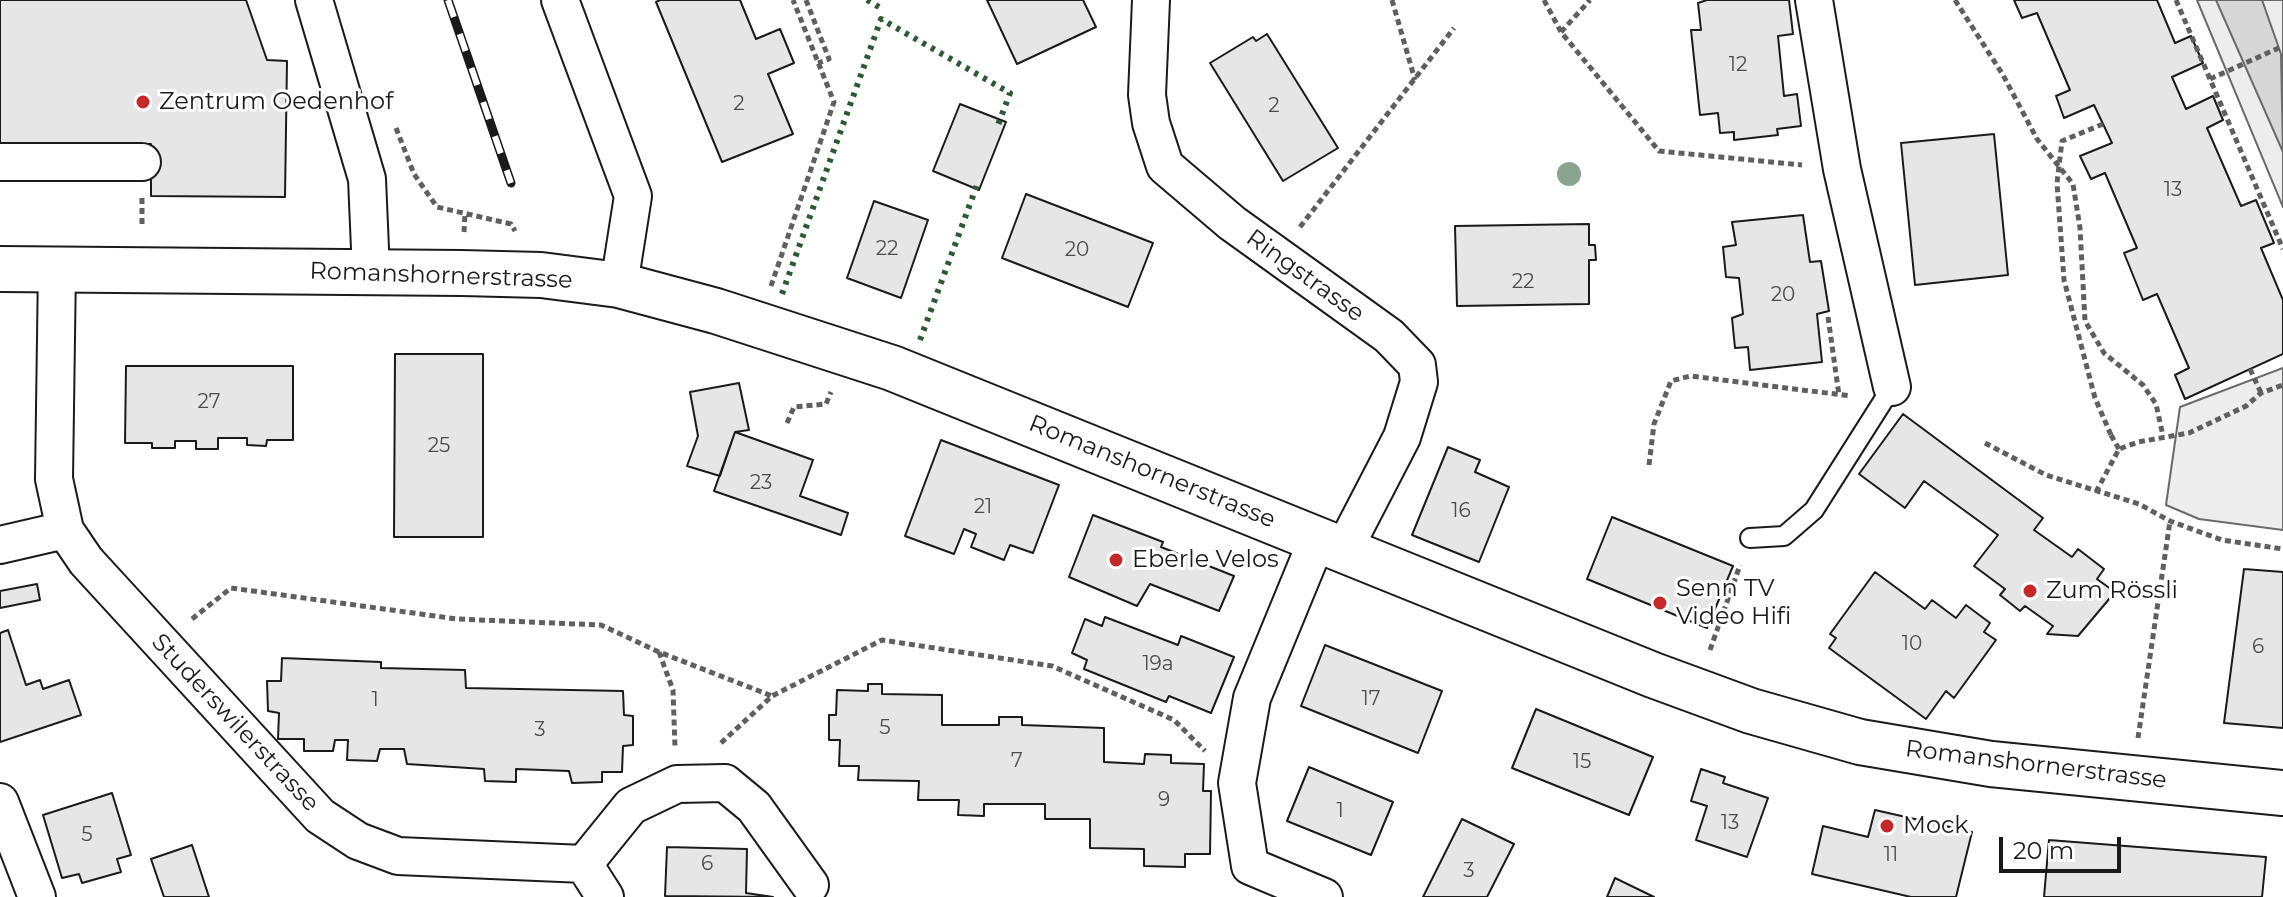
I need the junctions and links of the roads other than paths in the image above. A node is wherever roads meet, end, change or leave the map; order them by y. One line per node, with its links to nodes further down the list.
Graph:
1 (314, 0): 9 (street)
2 (560, 0): 10 (street)
3 (1151, 0): 15 (street, Ringstrasse)
4 (1814, 0): 11 (street)
5 (0, 162): 6 (street)
6 (142, 162)
7 (57, 267): 8 (main road, Romanshornerstrasse); 9 (main road, Romanshornerstrasse); 12 (street)
8 (0, 269)
9 (371, 272): 10 (main road, Romanshornerstrasse)
10 (619, 285): 15 (main road, Romanshornerstrasse)
11 (1888, 394): 13 (lane)
12 (65, 530): 14 (street); 18 (street, Studerswilerstrasse)
13 (1750, 538)
14 (0, 545)
15 (1330, 545): 16 (main road, Romanshornerstrasse); 22 (street)
16 (2283, 793)
17 (0, 802): 20 (street)
18 (584, 864): 19 (street); 21 (street)
19 (810, 885)
20 (37, 897)
21 (605, 897)
22 (1324, 897)

